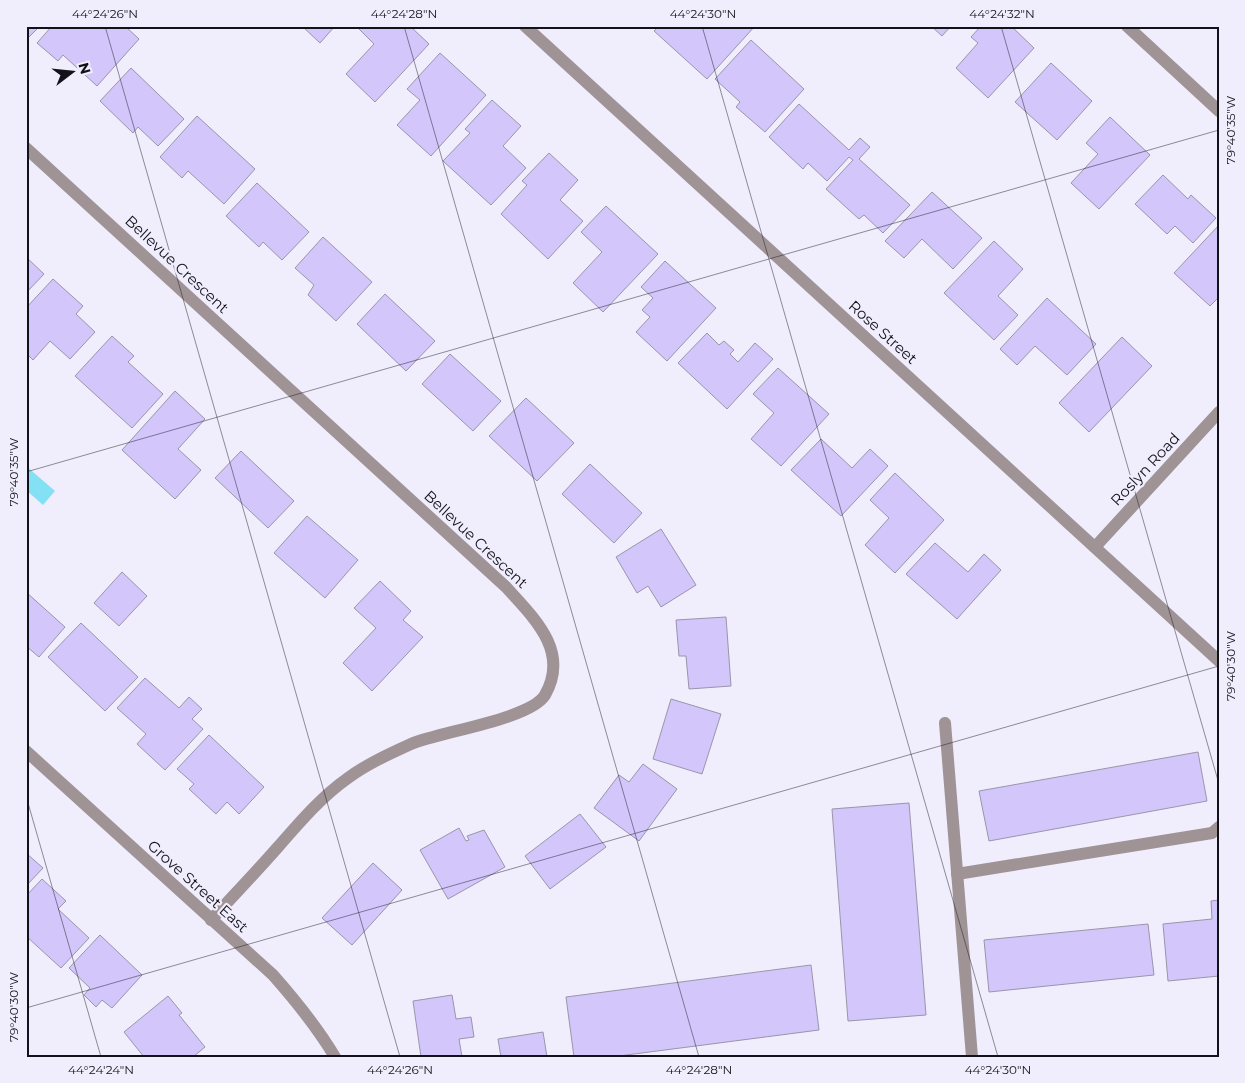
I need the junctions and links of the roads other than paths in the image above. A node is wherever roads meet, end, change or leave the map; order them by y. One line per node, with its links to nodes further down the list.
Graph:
1 (525, 26): 6 (street, Rose Street)
2 (1128, 26): 3 (street)
3 (1219, 111)
4 (26, 148): 12 (street, Bellevue Crescent)
5 (1219, 412): 6 (street, Roslyn Road)
6 (1095, 547): 7 (street, Rose Street)
7 (1219, 661)
8 (945, 723): 11 (street)
9 (26, 751): 12 (street, Grove Street East)
10 (1219, 827): 11 (street)
11 (957, 874): 14 (street)
12 (211, 920): 13 (street, Grove Street East)
13 (335, 1057)
14 (972, 1057)

